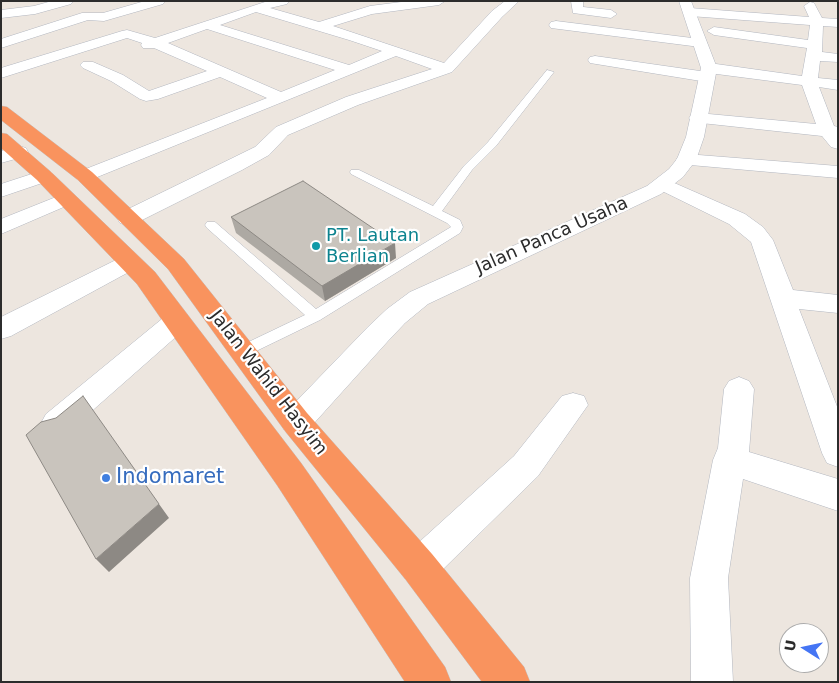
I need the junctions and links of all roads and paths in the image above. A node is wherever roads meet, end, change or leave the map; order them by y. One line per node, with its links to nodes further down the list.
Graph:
1 (67, 1): 10 (street)
2 (159, 1): 19 (street)
3 (282, 1): 9 (street)
4 (440, 1): 17 (street)
5 (513, 1): 27 (street)
6 (577, 1): 11 (street)
7 (802, 1): 8 (street)
8 (813, 2): 13 (street)
9 (256, 8): 15 (street); 17 (street)
10 (1, 14)
11 (627, 16)
12 (690, 21): 13 (street); 16 (street); 20 (street); 32 (street)
13 (817, 21): 14 (street); 20 (street)
14 (838, 23)
15 (207, 25): 18 (street); 29 (street)
16 (556, 25)
17 (318, 27): 21 (street)
18 (156, 43): 22 (street); 30 (street); 33 (street)
19 (1, 44)
20 (814, 50): 23 (street); 34 (street)
21 (396, 51): 27 (street); 29 (street)
22 (129, 52)
23 (838, 58)
24 (104, 60): 26 (street)
25 (595, 60): 32 (street)
26 (88, 65): 28 (street); 30 (street)
27 (447, 69): 49 (street)
28 (71, 70)
29 (350, 70): 36 (street)
30 (220, 72): 36 (street)
31 (550, 72): 48 (lane)
32 (708, 72): 34 (street); 38 (street, Jalan Panca Usaha)
33 (1, 73)
34 (809, 82): 35 (street); 39 (street)
35 (838, 85)
36 (281, 98): 46 (street)
37 (1, 111): 46 (highway, Jalan Wahid Hasyim)
38 (698, 118): 39 (street); 41 (street, Jalan Panca Usaha)
39 (834, 135)
40 (7, 149): 44 (highway, Jalan Wahid Hasyim)
41 (686, 160): 43 (street); 45 (street, Jalan Panca Usaha)
42 (355, 172): 48 (lane)
43 (838, 172)
44 (44, 176): 46 (highway, Jalan Wahid Hasyim); 47 (street)
45 (663, 184): 53 (street); 61 (street, Jalan Panca Usaha)
46 (76, 187): 49 (highway, Jalan Wahid Hasyim); 51 (street); 52 (highway, Jalan Wahid Hasyim)
47 (1, 191)
48 (434, 212): 55 (lane)
49 (128, 218): 58 (highway, Jalan Wahid Hasyim)
50 (211, 225): 55 (lane)
51 (1, 227)
52 (130, 262): 56 (highway, Jalan Wahid Hasyim); 57 (street)
53 (782, 298): 54 (street); 63 (street)
54 (838, 304)
55 (315, 316): 58 (lane)
56 (177, 321): 62 (street); 67 (highway, Jalan Wahid Hasyim)
57 (1, 329)
58 (243, 351): 61 (highway, Jalan Wahid Hasyim)
59 (739, 389): 64 (street)
60 (573, 405): 66 (street)
61 (296, 422): 66 (highway, Jalan Wahid Hasyim)
62 (56, 424)
63 (838, 453)
64 (729, 460): 65 (street); 69 (street)
65 (838, 495)
66 (419, 567): 68 (highway, Jalan Wahid Hasyim)
67 (430, 682)
68 (508, 682)
69 (712, 682)

